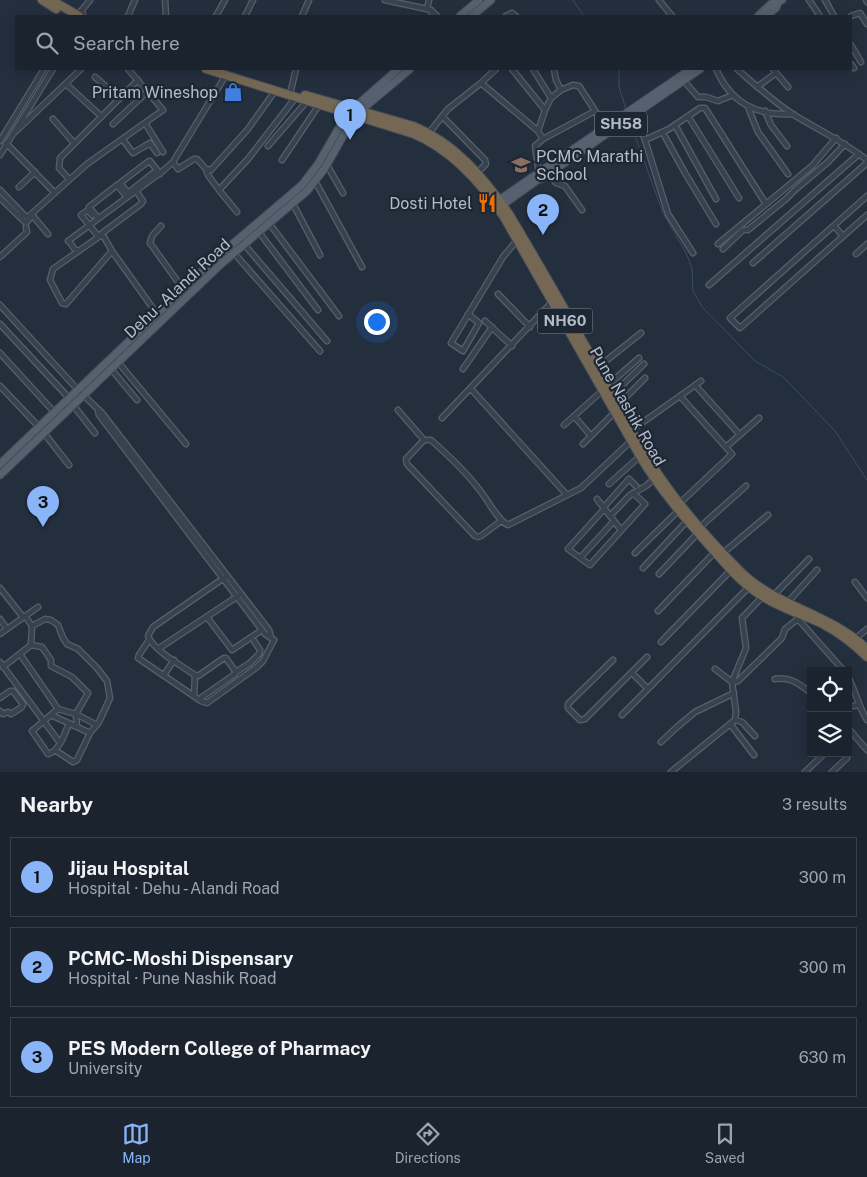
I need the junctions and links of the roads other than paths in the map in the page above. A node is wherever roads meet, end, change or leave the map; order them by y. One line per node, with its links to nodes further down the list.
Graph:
1 (42, 0): 18 (highway)
2 (51, 0): 18 (highway)
3 (90, 0): 18 (street)
4 (135, 0): 19 (street)
5 (165, 0): 20 (street)
6 (226, 0): 21 (street)
7 (253, 0): 22 (street)
8 (309, 0): 23 (street)
9 (384, 0): 17 (street)
10 (429, 0): 17 (street)
11 (479, 0): 26 (main road)
12 (491, 0): 27 (main road)
13 (660, 0): 28 (street)
14 (809, 0): 31 (street)
15 (825, 0): 32 (street)
16 (780, 1): 29 (main road); 30 (main road)
17 (429, 10): 24 (street); 25 (street)
18 (77, 15)
19 (128, 15)
20 (166, 15)
21 (217, 15)
22 (246, 15)
23 (302, 15)
24 (432, 15)
25 (436, 15)
26 (461, 15)
27 (473, 15)
28 (671, 15)
29 (759, 15)
30 (767, 15)
31 (819, 15)
32 (833, 15)
33 (852, 16): 34 (street)
34 (867, 24)
35 (852, 47): 36 (street)
36 (861, 62)
37 (43, 70): 89 (street)
38 (52, 70): 90 (street)
39 (80, 70): 58 (street)
40 (129, 70): 55 (street)
41 (296, 70): 64 (street)
42 (397, 70): 74 (main road)
43 (409, 70): 74 (main road)
44 (495, 70): 57 (street)
45 (513, 70): 71 (street)
46 (535, 70): 67 (street)
47 (554, 70): 61 (street)
48 (689, 70): 84 (main road, SH58)
49 (699, 70): 56 (main road, SH58)
50 (716, 70): 65 (street)
51 (738, 70): 59 (street)
52 (774, 71): 59 (street); 60 (street)
53 (224, 72): 63 (highway, Pune Nashik Road / NH60); 64 (highway, Pune Nashik Road / NH60); 107 (street)
54 (95, 77): 66 (street)
55 (138, 80): 62 (street); 66 (street)
56 (684, 81): 65 (street); 75 (main road, SH58)
57 (481, 83): 78 (street); 86 (street)
58 (66, 84): 77 (street); 90 (street)
59 (758, 87): 76 (street)
60 (788, 88)
61 (561, 90): 67 (street); 72 (street)
62 (148, 91): 81 (street); 82 (street)
63 (275, 91): 64 (highway, Pune Nashik Road / NH60); 109 (street)
64 (293, 94): 68 (highway, Pune Nashik Road / NH60); 74 (highway, Pune Nashik Road / NH60); 120 (street)
65 (733, 95): 70 (street)
66 (119, 98): 77 (street)
67 (551, 98): 71 (street)
68 (307, 101): 69 (highway, Pune Nashik Road / NH60); 99 (street)
69 (319, 105): 74 (highway, Pune Nashik Road / NH60); 105 (street)
70 (748, 107): 73 (street); 114 (street)
71 (546, 110): 86 (street)
72 (595, 111): 84 (street); 92 (street)
73 (765, 111): 76 (street); 100 (street)
74 (354, 113): 87 (highway, Pune Nashik Road / NH60); 108 (main road, Dehu - Alandi Road); 130 (highway, Pune Nashik Road / NH60); 147 (main road, Dehu - Alandi Road)
75 (635, 114): 94 (street); 113 (main road, SH58)
76 (792, 114): 91 (street)
77 (101, 116): 97 (street)
78 (442, 116): 87 (street); 112 (street)
79 (688, 116): 83 (street); 127 (street); 131 (street)
80 (53, 119): 97 (street)
81 (146, 123): 93 (street); 101 (street)
82 (114, 124)
83 (675, 125): 88 (street); 128 (street)
84 (605, 126): 115 (main road, SH58)
85 (0, 129): 89 (street)
86 (538, 131): 92 (street)
87 (429, 132): 112 (highway, Pune Nashik Road / NH60)
88 (664, 132): 94 (street); 137 (street)
89 (5, 133): 90 (street); 95 (street)
90 (11, 136): 96 (street)
91 (836, 138): 98 (street); 131 (street)
92 (543, 139): 115 (street)
93 (123, 140): 102 (street); 116 (street)
94 (645, 140): 153 (street)
95 (0, 141): 96 (street)
96 (7, 143): 104 (street); 110 (street)
97 (74, 143): 116 (street)
98 (845, 144): 103 (street); 150 (street)
99 (268, 146)
100 (787, 146)
101 (164, 152)
102 (157, 153)
103 (859, 154): 106 (street); 159 (street)
104 (0, 155)
105 (282, 160)
106 (867, 161): 157 (street)
107 (173, 162): 109 (street); 111 (street)
108 (327, 164): 117 (main road, Dehu - Alandi Road); 123 (street)
109 (206, 170): 120 (street)
110 (35, 172): 118 (street); 122 (street)
111 (158, 172): 111 (street); 121 (street)
112 (477, 173): 130 (highway, Pune Nashik Road / NH60)
113 (548, 174): 115 (main road, SH58); 132 (street)
114 (788, 174)
115 (537, 177): 130 (main road, SH58)
116 (69, 179): 122 (street)
117 (315, 181): 129 (main road, Dehu - Alandi Road); 158 (street)
118 (19, 187)
119 (0, 190): 122 (street)
120 (220, 190): 133 (street)
121 (136, 191): 125 (street); 144 (street)
122 (54, 192)
123 (343, 193)
124 (867, 196): 140 (street)
125 (127, 197): 135 (street); 135 (street)
126 (0, 198): 143 (street)
127 (740, 198)
128 (716, 199)
129 (293, 204): 136 (main road, Dehu - Alandi Road); 155 (street)
130 (499, 204): 146 (highway, Pune Nashik Road / NH60); 180 (highway, Pune Nashik Road / NH60)
131 (766, 204): 148 (street)
132 (582, 210)
133 (237, 212)
134 (867, 214): 145 (street)
135 (97, 219): 138 (street); 138 (street)
136 (270, 223): 142 (main road, Dehu - Alandi Road); 167 (street)
137 (716, 224)
138 (89, 225): 144 (street); 144 (street)
139 (161, 226): 160 (street)
140 (834, 226): 145 (street); 145 (street)
141 (26, 227): 156 (street)
142 (259, 232): 147 (main road, Dehu - Alandi Road); 164 (street)
143 (48, 234)
144 (98, 236)
145 (843, 236)
146 (518, 240): 162 (highway, Pune Nashik Road / NH60); 166 (street)
147 (241, 241): 152 (main road, Dehu - Alandi Road); 160 (main road, Dehu - Alandi Road); 173 (street)
148 (718, 244)
149 (867, 244): 154 (street)
150 (723, 249)
151 (112, 251): 151 (street); 165 (street)
152 (234, 253): 175 (street); 178 (main road, Dehu - Alandi Road)
153 (693, 253)
154 (856, 254)
155 (320, 255)
156 (0, 257)
157 (754, 263)
158 (362, 267)
159 (709, 285)
160 (183, 289): 165 (main road, Dehu - Alandi Road)
161 (498, 294): 171 (street)
162 (553, 301): 171 (street); 187 (highway, Pune Nashik Road / NH60)
163 (0, 305): 189 (street)
164 (318, 310)
165 (157, 314): 189 (main road, Dehu - Alandi Road)
166 (468, 314): 166 (street)
167 (339, 316)
168 (485, 321): 170 (street)
169 (0, 324): 192 (street)
170 (492, 327): 174 (street); 182 (street)
171 (530, 327): 174 (street)
172 (641, 333): 180 (street)
173 (327, 341)
174 (512, 346): 188 (street)
175 (320, 351)
176 (0, 353): 197 (street)
177 (639, 358): 187 (street)
178 (118, 362): 181 (main road, Dehu - Alandi Road); 211 (street)
179 (644, 364): 190 (street)
180 (597, 368): 187 (highway, Pune Nashik Road / NH60)
181 (111, 369): 189 (main road, Dehu - Alandi Road); 193 (street)
182 (463, 369)
183 (645, 378): 195 (street)
184 (701, 381): 185 (street)
185 (695, 385): 191 (street); 207 (street)
186 (0, 386): 202 (street)
187 (605, 388): 190 (highway, Pune Nashik Road / NH60); 195 (highway, Pune Nashik Road / NH60); 198 (street)
188 (471, 389): 199 (street); 223 (street)
189 (80, 392): 192 (main road, Dehu - Alandi Road); 194 (main road, Dehu - Alandi Road); 206 (street)
190 (612, 394): 195 (highway, Pune Nashik Road / NH60)
191 (680, 396): 203 (street); 213 (street)
192 (69, 398): 197 (main road, Dehu - Alandi Road)
193 (137, 400)
194 (73, 405): 204 (street); 205 (main road, Dehu - Alandi Road)
195 (616, 409): 203 (highway, Pune Nashik Road / NH60); 208 (street); 210 (highway, Pune Nashik Road / NH60)
196 (398, 410): 209 (street)
197 (54, 412): 202 (main road, Dehu - Alandi Road)
198 (574, 416): 201 (street); 208 (street)
199 (442, 418)
200 (759, 418): 207 (street)
201 (564, 425)
202 (39, 427): 215 (main road, Dehu - Alandi Road)
203 (632, 430): 225 (highway, Pune Nashik Road / NH60)
204 (95, 432)
205 (44, 433): 216 (street); 217 (main road, Dehu - Alandi Road)
206 (116, 434): 242 (street); 246 (street)
207 (740, 435): 213 (street)
208 (591, 436): 212 (street)
209 (424, 440): 230 (street); 230 (street)
210 (632, 441): 214 (highway, Pune Nashik Road / NH60); 223 (street)
211 (186, 444)
212 (583, 444)
213 (726, 447): 225 (street)
214 (640, 456): 218 (highway, Pune Nashik Road / NH60); 219 (street)
215 (1, 460)
216 (68, 465)
217 (0, 475)
218 (654, 479): 222 (street); 225 (highway, Pune Nashik Road / NH60)
219 (609, 484)
220 (636, 486): 226 (street)
221 (746, 486): 233 (street)
222 (633, 493): 228 (street); 232 (street)
223 (567, 495): 230 (street)
224 (597, 499): 226 (street)
225 (679, 507): 229 (highway, Pune Nashik Road / NH60); 233 (highway, Pune Nashik Road / NH60); 234 (street)
226 (604, 508): 228 (street); 236 (street)
227 (768, 515): 235 (street)
228 (610, 516): 231 (street)
229 (687, 520): 233 (highway, Pune Nashik Road / NH60); 238 (street)
230 (501, 521)
231 (614, 521): 232 (street); 236 (street)
232 (621, 530): 236 (street)
233 (699, 530): 235 (highway, Pune Nashik Road / NH60); 241 (street)
234 (635, 553)
235 (719, 553): 239 (highway, Pune Nashik Road / NH60); 247 (highway, Pune Nashik Road / NH60); 251 (street)
236 (580, 558)
237 (809, 559): 247 (street)
238 (643, 568)
239 (731, 570): 244 (highway, Pune Nashik Road / NH60); 266 (street)
240 (817, 570): 249 (street)
241 (659, 574)
242 (222, 580): 246 (street); 264 (street)
243 (855, 582): 248 (street)
244 (749, 587): 247 (highway, Pune Nashik Road / NH60); 285 (street)
245 (0, 588): 254 (street)
246 (239, 595): 253 (street); 260 (street); 262 (street)
247 (767, 595): 249 (highway, Pune Nashik Road / NH60); 252 (highway, Pune Nashik Road / NH60); 283 (street)
248 (867, 598)
249 (788, 602): 263 (highway, Pune Nashik Road / NH60)
250 (38, 607): 254 (street)
251 (658, 611)
252 (791, 611): 256 (street); 272 (highway, Pune Nashik Road / NH60)
253 (207, 616): 260 (street); 268 (street)
254 (24, 617): 257 (street); 258 (street)
255 (0, 619): 258 (street)
256 (798, 619): 276 (street); 283 (street)
257 (32, 626): 267 (street); 302 (street)
258 (7, 629): 261 (street)
259 (867, 629): 263 (street)
260 (262, 630): 262 (street)
261 (0, 634)
262 (271, 636): 289 (street)
263 (855, 639): 269 (highway, Pune Nashik Road / NH60)
264 (149, 640): 268 (street); 280 (street)
265 (254, 641): 278 (street)
266 (661, 642)
267 (31, 645): 270 (street); 295 (street)
268 (158, 649): 273 (street)
269 (867, 649)
270 (20, 654): 275 (street); 293 (street)
271 (647, 657): 279 (street)
272 (867, 657)
273 (174, 660): 280 (street); 281 (street)
274 (613, 660): 279 (street)
275 (2, 664): 298 (street)
276 (840, 667)
277 (715, 669): 283 (street)
278 (236, 672): 281 (street); 290 (street)
279 (632, 673): 285 (street)
280 (164, 675): 289 (street)
281 (195, 675): 289 (street)
282 (775, 679): 286 (street)
283 (732, 682): 287 (street)
284 (852, 683): 291 (street)
285 (648, 689): 297 (street)
286 (807, 690)
287 (734, 693): 299 (street); 308 (street)
288 (1, 696): 294 (street)
289 (194, 696)
290 (202, 696)
291 (858, 705): 292 (street); 300 (street)
292 (852, 706)
293 (58, 709): 295 (street); 296 (street)
294 (0, 711)
295 (76, 714): 302 (street); 304 (street)
296 (51, 715): 298 (street); 301 (street)
297 (622, 715)
298 (44, 720): 309 (street); 310 (street)
299 (735, 720): 303 (street); 307 (street)
300 (867, 720)
301 (69, 724): 304 (street); 309 (street)
302 (97, 725): 305 (street)
303 (730, 725): 312 (street); 315 (street)
304 (77, 727): 305 (street)
305 (90, 733): 310 (street)
306 (852, 733): 311 (street)
307 (755, 736)
308 (661, 742)
309 (60, 743): 310 (street)
310 (54, 750)
311 (867, 750)
312 (754, 755)
313 (821, 757): 316 (street)
314 (847, 757): 317 (street)
315 (671, 772)
316 (805, 772)
317 (832, 772)

